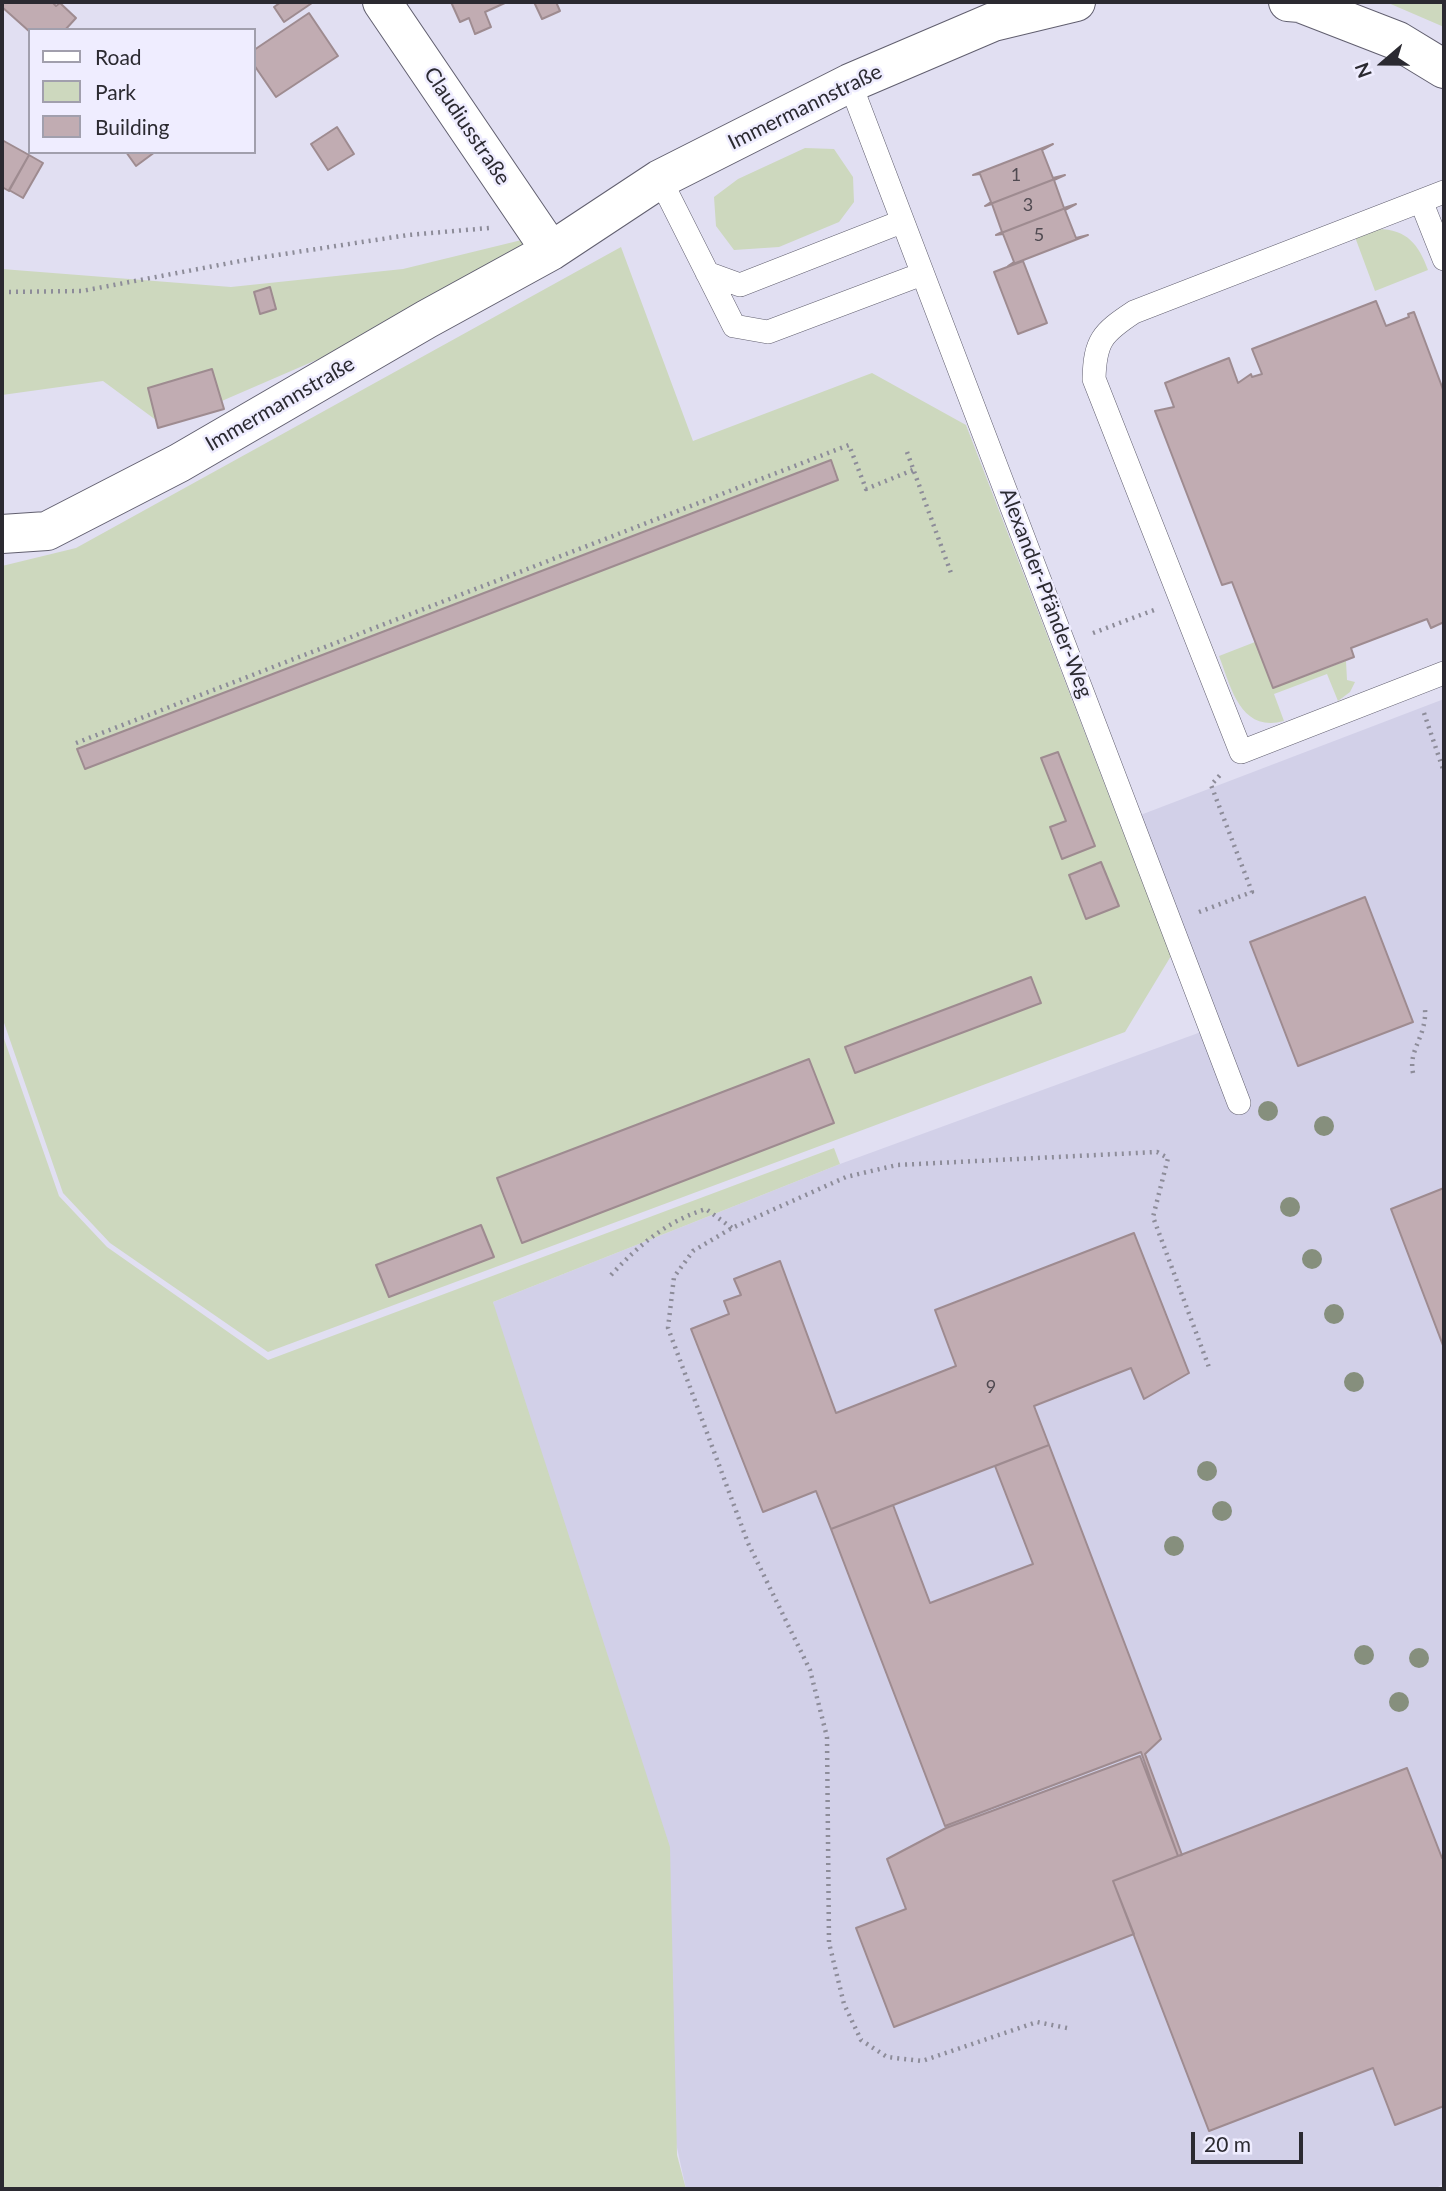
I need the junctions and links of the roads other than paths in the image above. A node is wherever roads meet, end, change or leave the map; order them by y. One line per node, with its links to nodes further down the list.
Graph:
1 (382, 2): 10 (street, Claudiusstraße)
2 (1076, 2): 5 (street, Immermannstraße)
3 (1296, 2): 4 (street)
4 (1444, 69)
5 (850, 83): 6 (street, Immermannstraße); 9 (lane, Alexander-Pfänder-Weg)
6 (660, 179): 10 (street, Immermannstraße); 12 (lane)
7 (1444, 192): 8 (lane)
8 (1421, 201): 11 (lane); 15 (lane)
9 (901, 222): 12 (lane); 13 (lane, Alexander-Pfänder-Weg)
10 (551, 251): 14 (street, Immermannstraße)
11 (1444, 260)
12 (707, 273): 13 (lane)
13 (922, 274): 16 (lane, Alexander-Pfänder-Weg)
14 (2, 534)
15 (1444, 673)
16 (1239, 1103)

